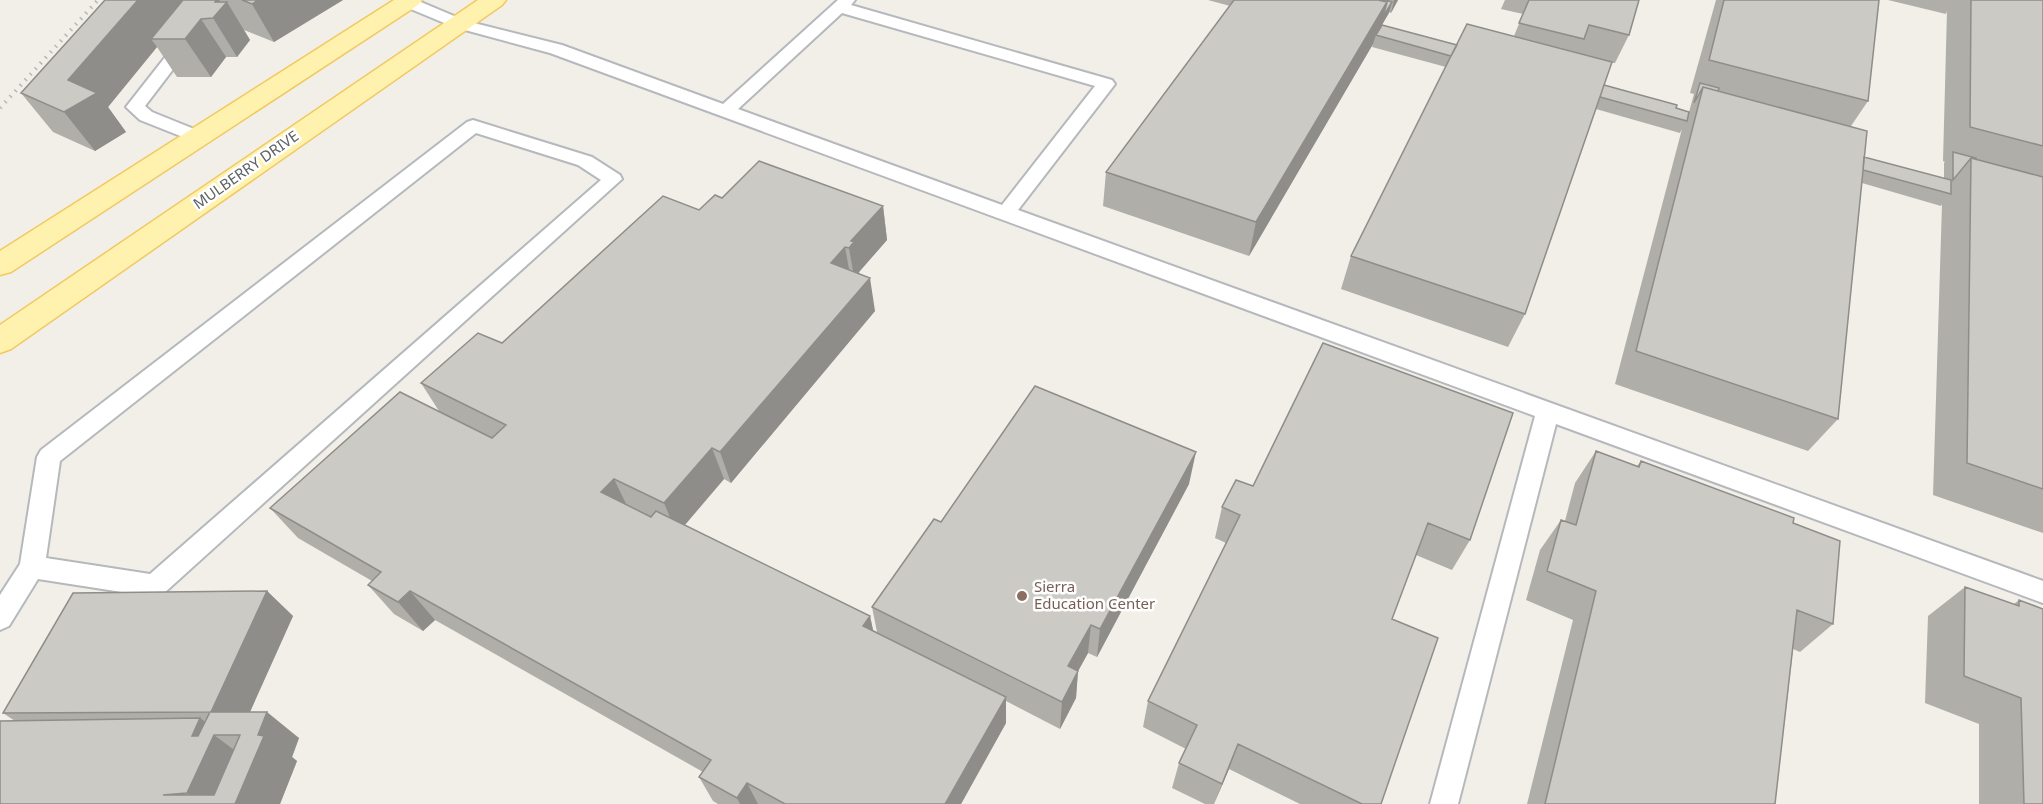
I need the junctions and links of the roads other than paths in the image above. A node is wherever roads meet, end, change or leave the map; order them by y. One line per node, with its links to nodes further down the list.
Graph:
1 (218, 0): 7 (lane)
2 (494, 0): 5 (main road, MULBERRY DRIVE)
3 (409, 1): 5 (lane); 7 (main road)
4 (843, 4): 6 (lane); 8 (lane)
5 (460, 24): 6 (lane); 10 (main road, MULBERRY DRIVE)
6 (726, 111): 8 (lane)
7 (198, 137): 9 (main road)
8 (1006, 213): 11 (lane)
9 (0, 265)
10 (0, 341)
11 (1548, 411): 13 (lane); 15 (lane)
12 (32, 567): 12 (lane); 14 (lane)
13 (2043, 592)
14 (0, 618)
15 (1444, 804)

